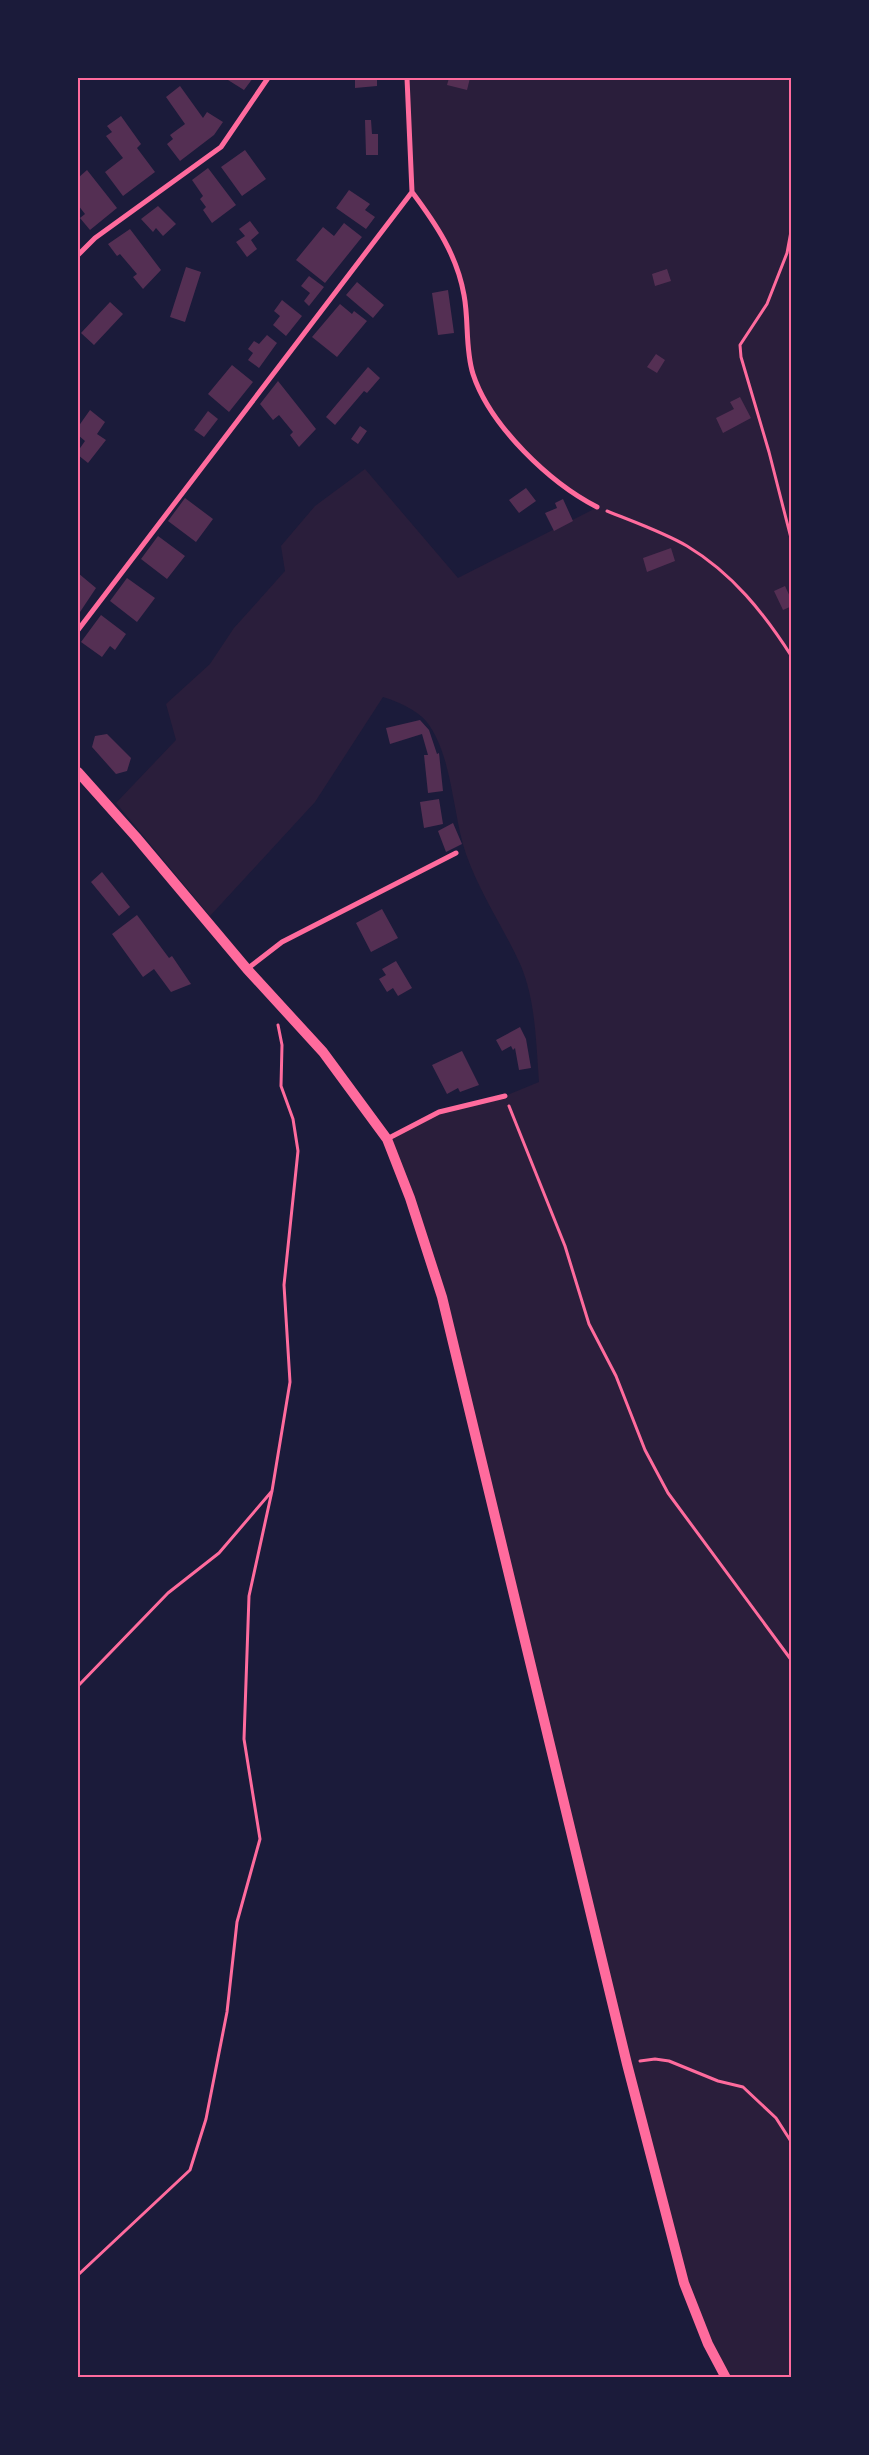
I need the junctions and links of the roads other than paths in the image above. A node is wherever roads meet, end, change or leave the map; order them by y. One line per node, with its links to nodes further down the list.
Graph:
1 (268, 78): 4 (street)
2 (408, 78): 3 (street)
3 (412, 192): 5 (street); 6 (street)
4 (78, 255)
5 (597, 508)
6 (78, 630)
7 (78, 772): 9 (main road)
8 (456, 853): 9 (street)
9 (247, 969): 11 (main road)
10 (505, 1096): 11 (street)
11 (387, 1139): 12 (main road)
12 (726, 2378)

